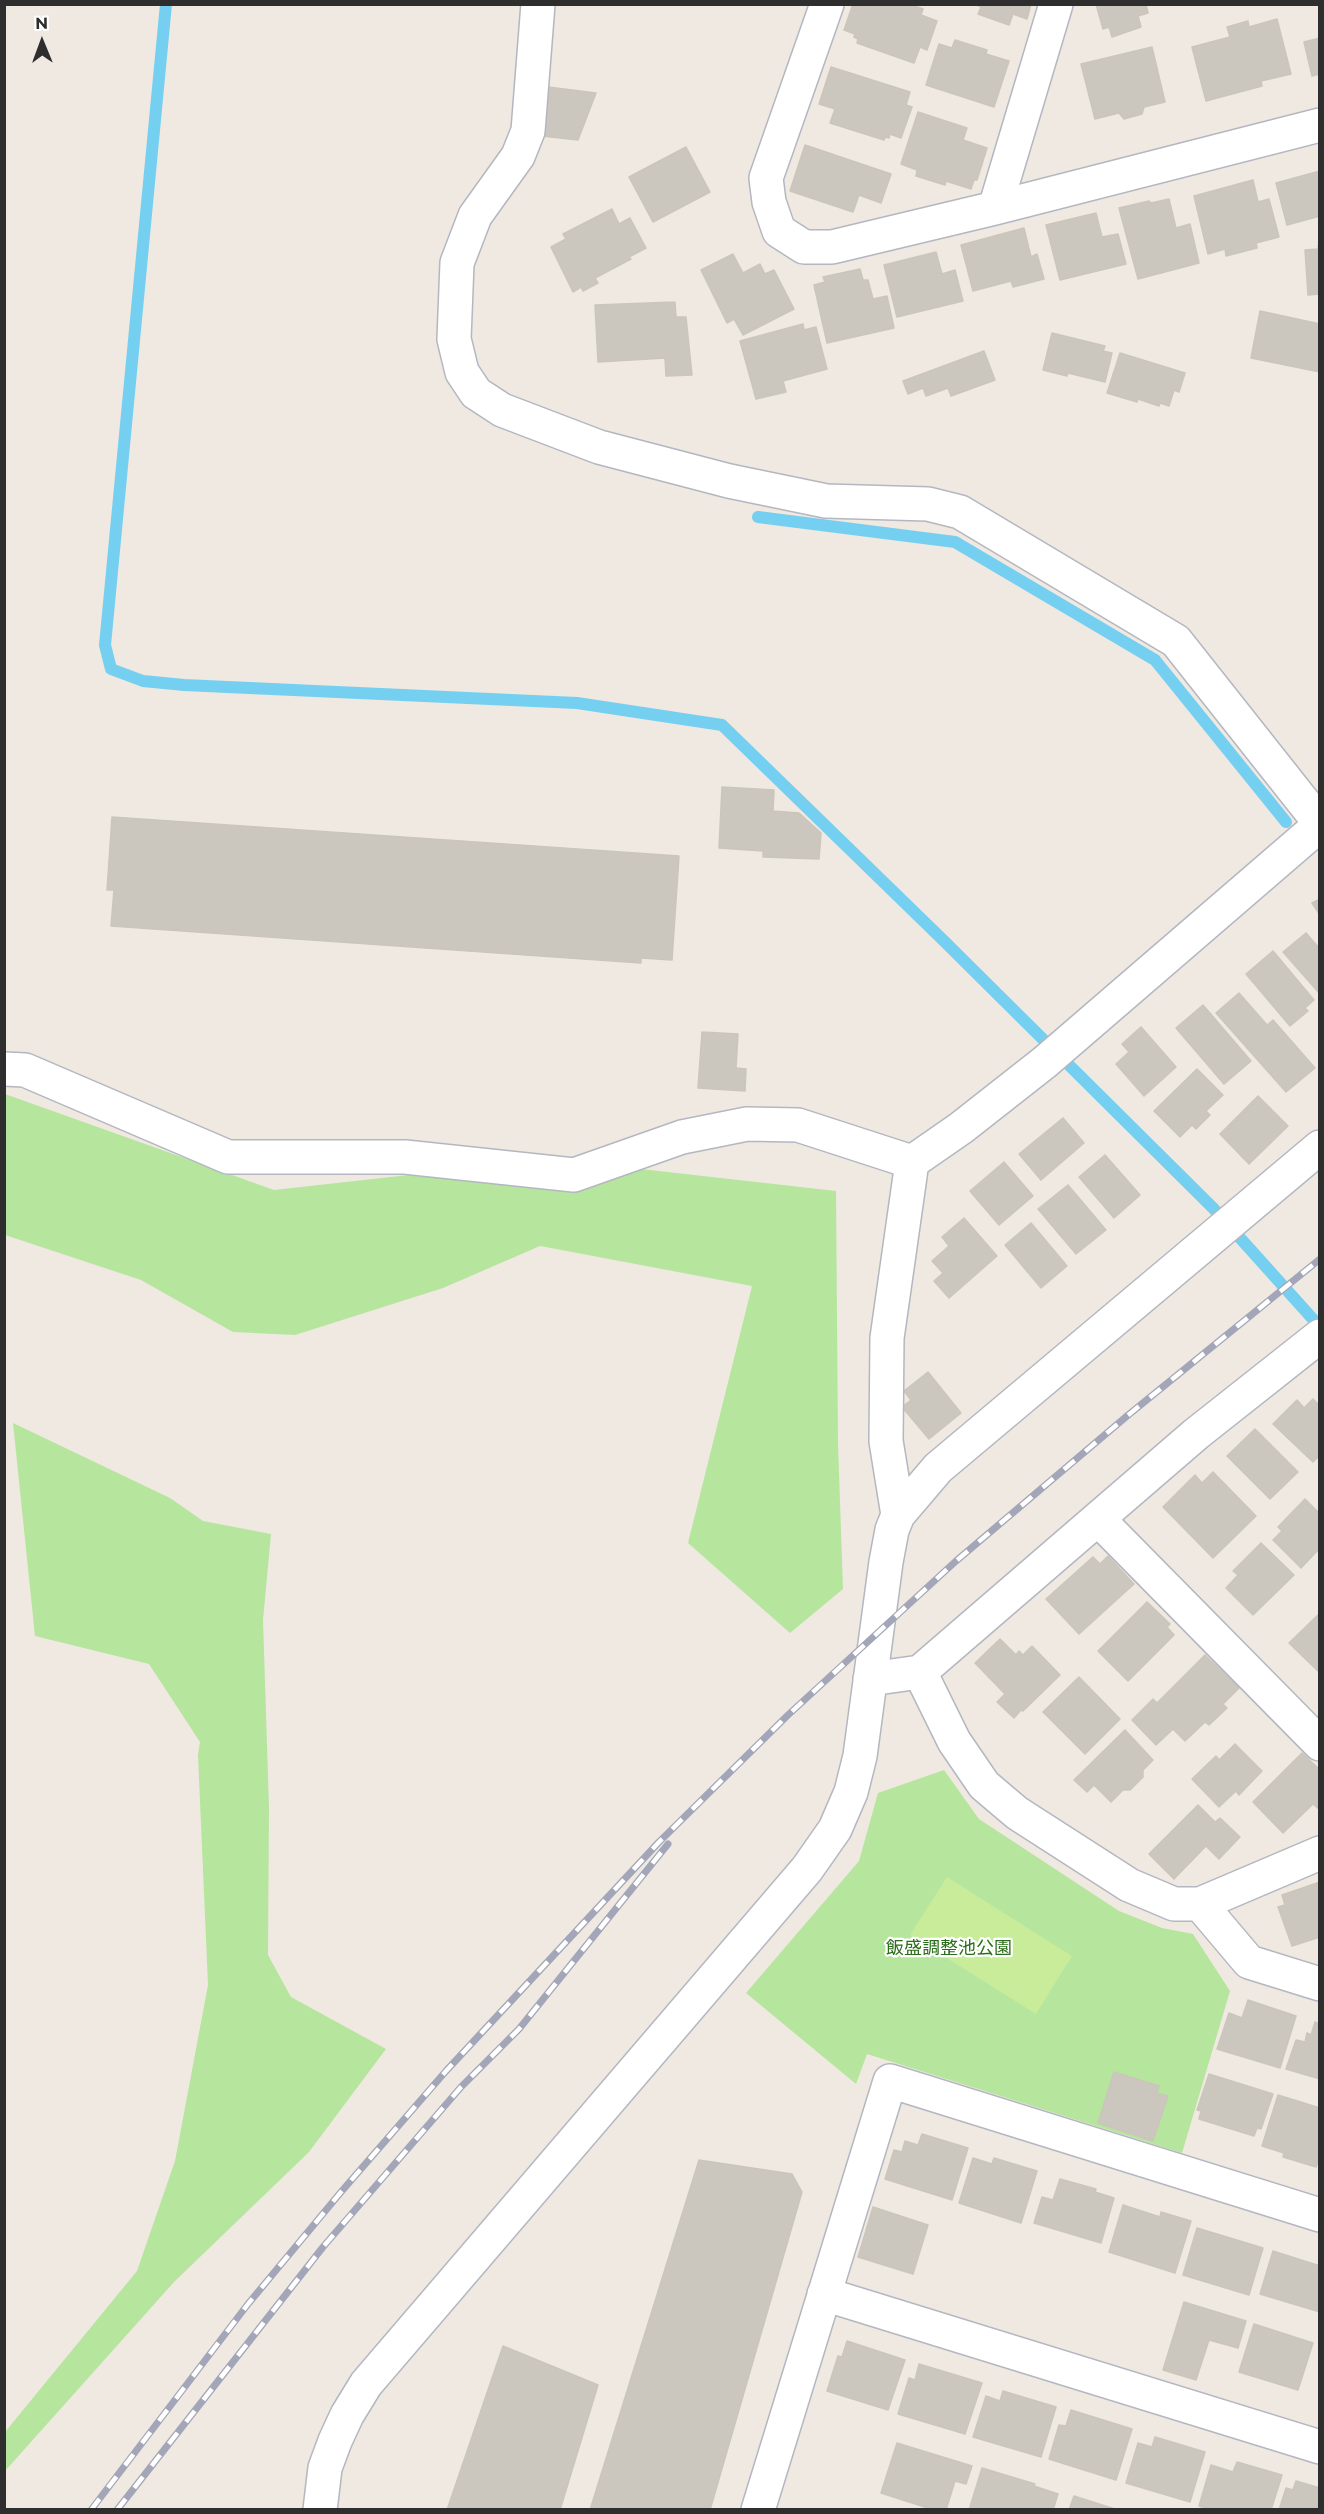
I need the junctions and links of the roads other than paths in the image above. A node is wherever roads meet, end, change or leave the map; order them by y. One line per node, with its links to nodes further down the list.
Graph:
1 (538, 4): 6 (street)
2 (827, 4): 5 (street)
3 (1056, 4): 5 (street)
4 (1320, 124): 5 (street)
5 (995, 208)
6 (1320, 824): 9 (street)
7 (4, 1069): 9 (street)
8 (1320, 1147): 11 (street)
9 (912, 1162): 11 (street)
10 (1314, 1351): 12 (street)
11 (898, 1515): 14 (street)
12 (1098, 1519): 13 (street); 15 (street)
13 (920, 1672): 14 (street); 17 (street)
14 (870, 1680): 23 (street)
15 (1320, 1744)
16 (1320, 1853): 17 (street)
17 (1200, 1904): 18 (street)
18 (1320, 1984)
19 (1320, 2215): 20 (street)
20 (824, 2294): 21 (street); 22 (street)
21 (1320, 2447)
22 (761, 2509)
23 (320, 2510)

